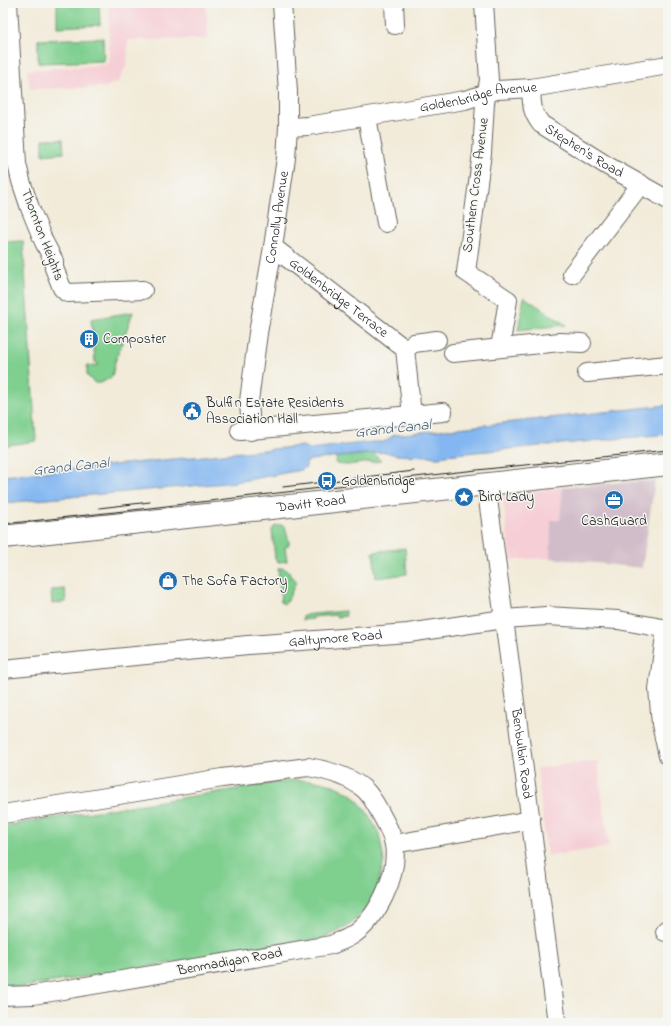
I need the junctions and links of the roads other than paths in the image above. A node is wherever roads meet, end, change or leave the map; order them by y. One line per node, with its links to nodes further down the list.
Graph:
1 (8, 3): 16 (street, Thornton Heights)
2 (282, 3): 10 (street, Connolly Avenue)
3 (394, 3): 5 (street)
4 (484, 3): 8 (street, Southern Cross Avenue)
5 (394, 25)
6 (668, 65): 7 (street, Goldenbridge Avenue)
7 (530, 88): 8 (street, Goldenbridge Avenue); 11 (street, Stephen's Road)
8 (487, 93): 9 (street, Goldenbridge Avenue); 19 (street, Southern Cross Avenue)
9 (367, 117): 10 (street, Goldenbridge Avenue); 13 (street)
10 (288, 127): 14 (street, Connolly Avenue)
11 (641, 184): 12 (street, Stephen's Road); 15 (street, Stephen's Road)
12 (668, 200)
13 (386, 223)
14 (273, 247): 20 (street, Goldenbridge Terrace); 25 (street, Connolly Avenue)
15 (572, 274)
16 (143, 290)
17 (436, 340): 20 (street)
18 (582, 343): 19 (street)
19 (500, 348): 21 (street)
20 (405, 349): 25 (street)
21 (453, 354)
22 (668, 365): 23 (street)
23 (587, 373)
24 (443, 412): 25 (street)
25 (412, 415)
26 (668, 464): 27 (main road, Davitt Road)
27 (486, 484): 28 (main road, Davitt Road); 29 (street, Benbulbin Road)
28 (3, 537)
29 (504, 619): 30 (street, Galtymore Road); 31 (street, Galtymore Road); 34 (street, Benbulbin Road)
30 (667, 628): 32 (street)
31 (3, 669)
32 (668, 756)
33 (3, 814): 35 (street, Benmadigan Road)
34 (531, 820): 35 (street); 37 (street, Benbulbin Road)
35 (394, 844): 36 (street, Benmadigan Road)
36 (3, 996)
37 (557, 1023)

